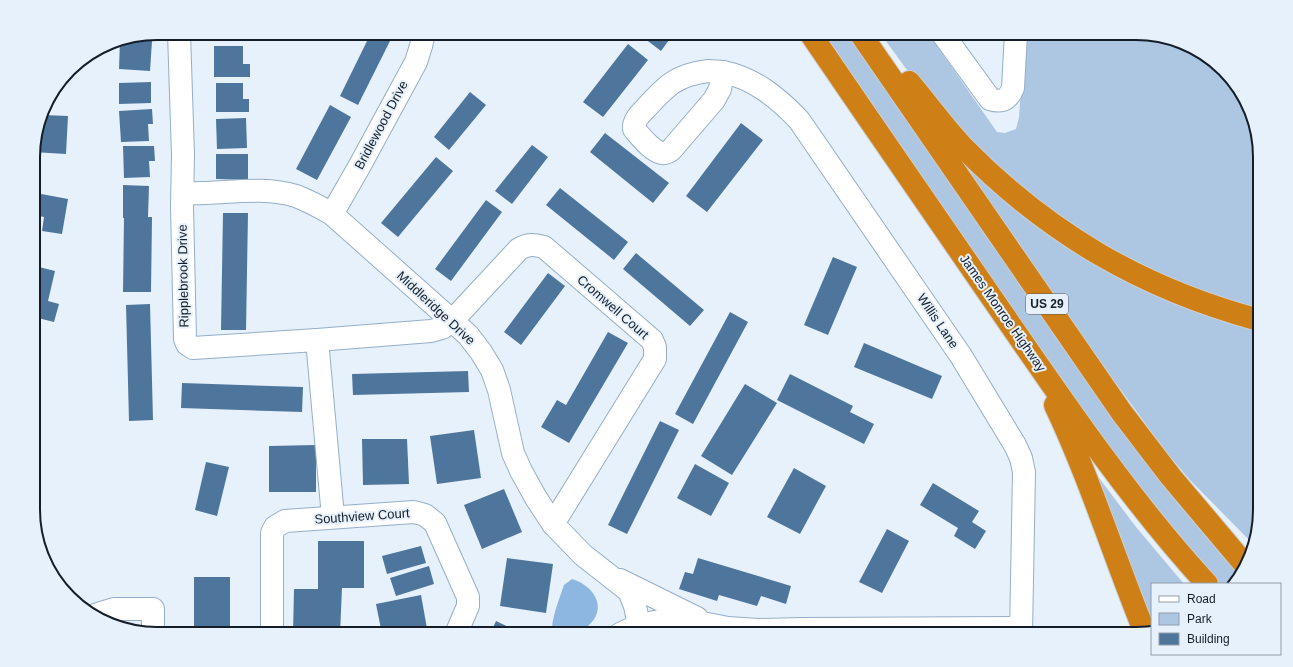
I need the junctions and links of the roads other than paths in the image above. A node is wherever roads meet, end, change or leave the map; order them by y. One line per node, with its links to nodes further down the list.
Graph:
1 (179, 40): 9 (street, Ripplebrook Drive)
2 (423, 40): 10 (street, Bridlewood Drive)
3 (815, 40): 14 (highway, James Monroe Highway / US 29)
4 (865, 40): 17 (highway, US 29)
5 (874, 40): 11 (highway)
6 (947, 40): 7 (street)
7 (1016, 40)
8 (723, 72): 28 (street, Willis Lane)
9 (183, 193): 10 (street, Middleridge Drive); 13 (street, Ripplebrook Drive)
10 (332, 214): 12 (street, Middleridge Drive)
11 (1253, 318)
12 (452, 321): 13 (street, Ripplebrook Drive); 16 (street, Middleridge Drive); 16 (street, Cromwell Court)
13 (318, 340): 15 (street)
14 (1023, 343): 19 (highway, James Monroe Highway / US 29); 29 (highway)
15 (333, 518): 23 (street, Southview Court); 24 (street, Southview Court)
16 (553, 524): 18 (street, Middleridge Drive)
17 (1242, 561)
18 (605, 572): 21 (street); 25 (street, Middleridge Drive)
19 (1206, 583)
20 (102, 613): 22 (street)
21 (712, 625): 26 (street); 27 (street)
22 (153, 627)
23 (272, 627)
24 (459, 627)
25 (631, 627)
26 (640, 627)
27 (723, 627)
28 (1021, 627)
29 (1143, 627)

